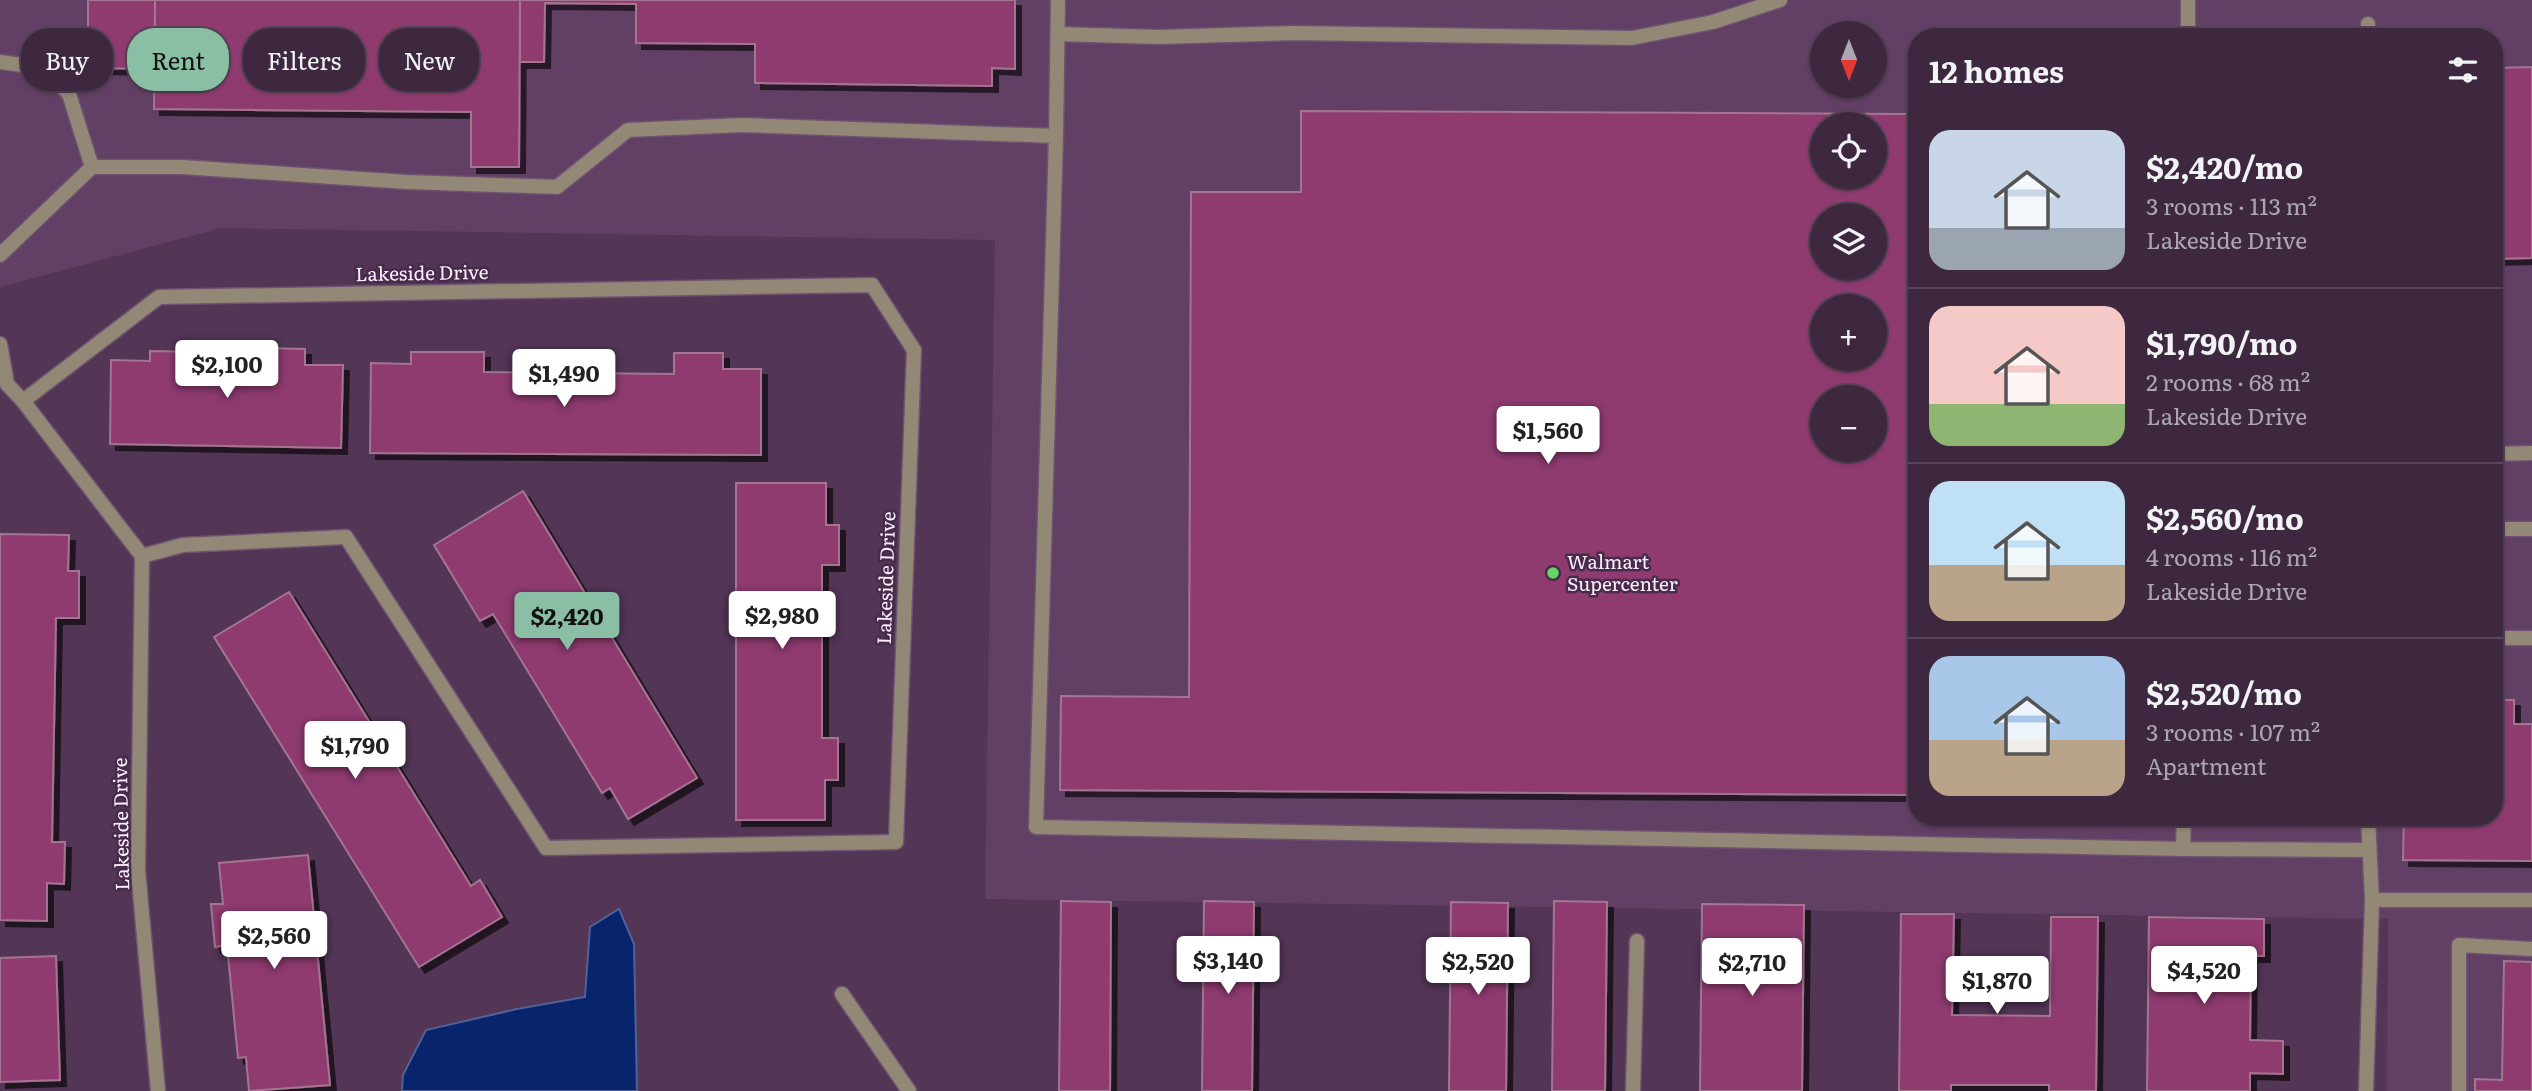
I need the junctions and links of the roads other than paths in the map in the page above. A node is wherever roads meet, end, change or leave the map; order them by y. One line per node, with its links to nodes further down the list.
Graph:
1 (1058, 0): 5 (street)
2 (1780, 0): 5 (street)
3 (2188, 0): 4 (street)
4 (2188, 28)
5 (1058, 34): 7 (street)
6 (0, 62): 8 (street)
7 (1056, 136): 8 (street); 22 (street)
8 (92, 167): 9 (street)
9 (0, 256)
10 (0, 344): 11 (street)
11 (4, 383): 12 (street)
12 (23, 401): 17 (street); 17 (street, Lakeside Drive)
13 (2532, 453): 14 (street)
14 (2503, 454)
15 (2503, 529): 16 (street)
16 (2532, 529)
17 (142, 555): 29 (street, Lakeside Drive)
18 (2503, 638): 19 (street)
19 (2532, 638)
20 (2184, 826): 22 (street)
21 (2368, 826): 23 (street)
22 (2183, 849): 23 (street)
23 (2368, 850): 24 (street)
24 (2372, 900): 25 (street); 32 (street)
25 (2532, 900)
26 (1637, 941): 31 (street)
27 (2532, 949): 33 (street)
28 (842, 994): 30 (street)
29 (158, 1091)
30 (909, 1091)
31 (1633, 1091)
32 (2366, 1091)
33 (2459, 1091)

